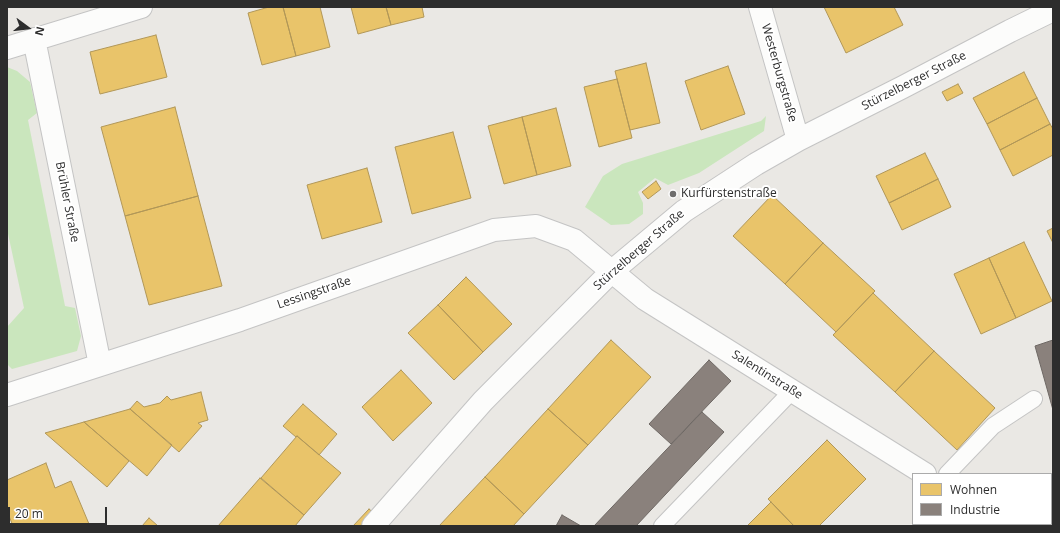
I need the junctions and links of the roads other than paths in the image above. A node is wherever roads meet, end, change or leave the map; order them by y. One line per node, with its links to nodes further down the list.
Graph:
1 (141, 7): 4 (street)
2 (760, 7): 6 (street, Westerburgstraße)
3 (1053, 10): 6 (street, Stürzelberger Straße)
4 (34, 39): 5 (street); 8 (street, Brühler Straße)
5 (7, 48)
6 (798, 140): 7 (street, Stürzelberger Straße)
7 (611, 272): 8 (street, Lessingstraße); 9 (street, Salentinstraße); 14 (street, Stürzelberger Straße)
8 (100, 365): 10 (street, Lessingstraße)
9 (792, 391): 12 (street, Salentinstraße); 15 (lane)
10 (7, 395)
11 (1034, 399): 13 (lane)
12 (923, 473)
13 (948, 473)
14 (373, 526)
15 (662, 526)

